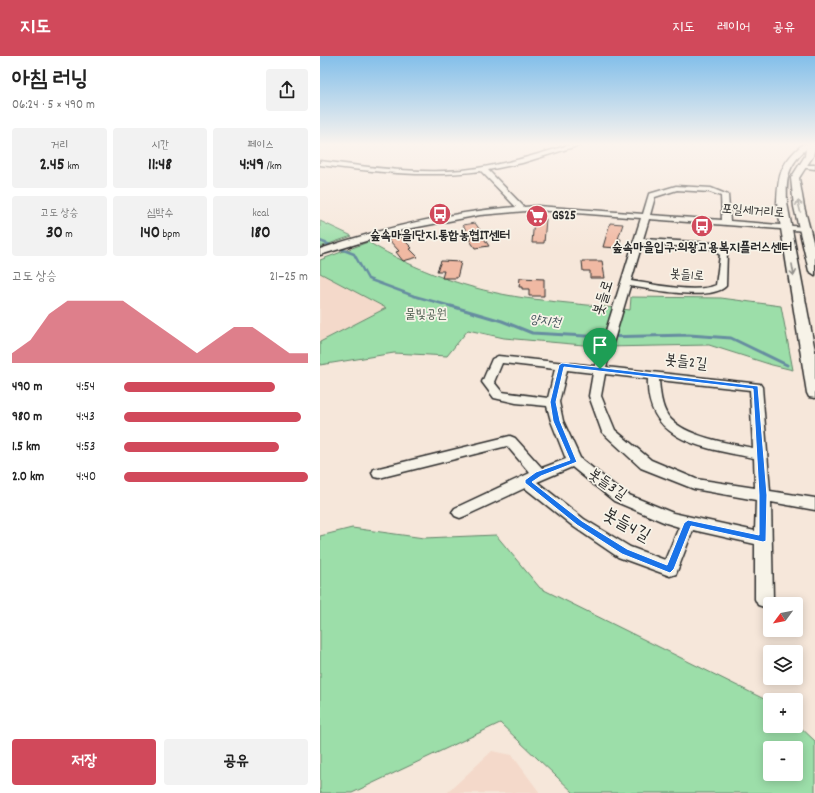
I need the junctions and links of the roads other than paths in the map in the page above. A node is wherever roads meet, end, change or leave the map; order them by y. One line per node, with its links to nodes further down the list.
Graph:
1 (492, 178): 4 (street)
2 (782, 178): 7 (main road)
3 (795, 178): 8 (main road, one-way to 3)
4 (522, 209): 5 (street, 포일세거리로); 10 (street, 포일세거리로)
5 (644, 217): 6 (street, 포일세거리로); 6 (street, 봇들로); 9 (street, 봇들로)
6 (726, 224): 7 (street, 포일세거리로)
7 (785, 228): 8 (street, 포일세거리로); 16 (main road, one-way to 16)
8 (806, 230): 11 (main road)
9 (639, 241): 12 (street, 봇들로); 12 (street, 봇들1로)
10 (320, 252)
11 (815, 271)
12 (627, 283): 14 (street, 봇들로)
13 (562, 365): 14 (street, 봇들2길); 17 (street, 봇들3길); 17 (street, 봇들2길)
14 (600, 369): 15 (street, 봇들2길); 22 (street, 봇들로)
15 (654, 375): 18 (street); 18 (street, 봇들2길)
16 (815, 393)
17 (553, 402): 19 (street, 봇들3길)
18 (760, 454): 22 (street, 봇들2길)
19 (574, 462): 21 (street); 25 (street, 봇들3길)
20 (379, 473): 21 (street, 봇들4길)
21 (533, 478): 24 (street); 25 (street, 봇들4길)
22 (763, 495): 23 (street, 봇들로); 26 (street, 봇들2길)
23 (815, 504)
24 (460, 512)
25 (688, 523): 26 (street, 봇들3길)
26 (763, 539): 27 (street, 봇들2길)
27 (764, 597)

